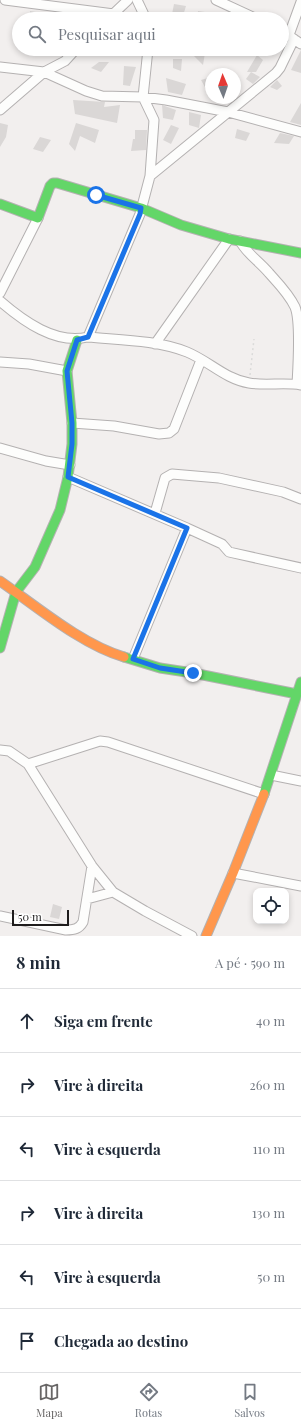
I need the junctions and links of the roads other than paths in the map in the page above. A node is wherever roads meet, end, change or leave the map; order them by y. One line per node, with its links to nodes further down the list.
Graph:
1 (5, 0): 6 (street)
2 (128, 0): 7 (street)
3 (137, 0): 8 (street)
4 (216, 0): 9 (street)
5 (301, 2): 10 (street)
6 (84, 12)
7 (115, 12)
8 (143, 12)
9 (242, 12)
10 (291, 37)
11 (69, 56): 15 (street)
12 (147, 56): 16 (street)
13 (284, 56): 18 (street)
14 (0, 67): 15 (street)
15 (44, 72): 16 (street); 17 (street)
16 (143, 97): 18 (street); 20 (street)
17 (0, 110)
18 (228, 112): 19 (street); 20 (street)
19 (301, 132)
20 (150, 176): 22 (street)
21 (0, 204): 23 (street)
22 (141, 208): 23 (street); 24 (street); 30 (street)
23 (38, 218): 27 (street)
24 (229, 238): 25 (street); 32 (street)
25 (240, 241): 26 (street); 29 (street)
26 (301, 253)
27 (0, 293)
28 (0, 301): 31 (street)
29 (298, 308): 36 (street)
30 (88, 337): 31 (street); 32 (street)
31 (77, 340): 35 (street)
32 (155, 344): 33 (street)
33 (201, 360): 36 (street); 37 (street)
34 (0, 362): 35 (street)
35 (67, 371): 37 (street)
36 (299, 384)
37 (72, 423): 39 (street)
38 (0, 448): 39 (street)
39 (70, 465): 40 (street)
40 (68, 477): 42 (street); 46 (street)
41 (301, 499): 42 (street)
42 (155, 513): 43 (street)
43 (187, 528): 44 (street); 48 (street)
44 (301, 568)
45 (0, 580): 46 (street)
46 (16, 592): 47 (street); 48 (street)
47 (0, 648)
48 (133, 659): 50 (street)
49 (301, 682): 50 (street)
50 (297, 694): 53 (street)
51 (0, 750): 52 (street)
52 (28, 764): 55 (street); 56 (street)
53 (270, 775): 54 (street); 55 (street)
54 (301, 781)
55 (264, 794): 57 (street)
56 (92, 866): 59 (street); 60 (street)
57 (233, 874): 58 (street); 63 (street)
58 (301, 886)
59 (113, 892): 60 (street); 62 (street)
60 (87, 898): 61 (street)
61 (0, 916)
62 (192, 936)
63 (206, 936)

